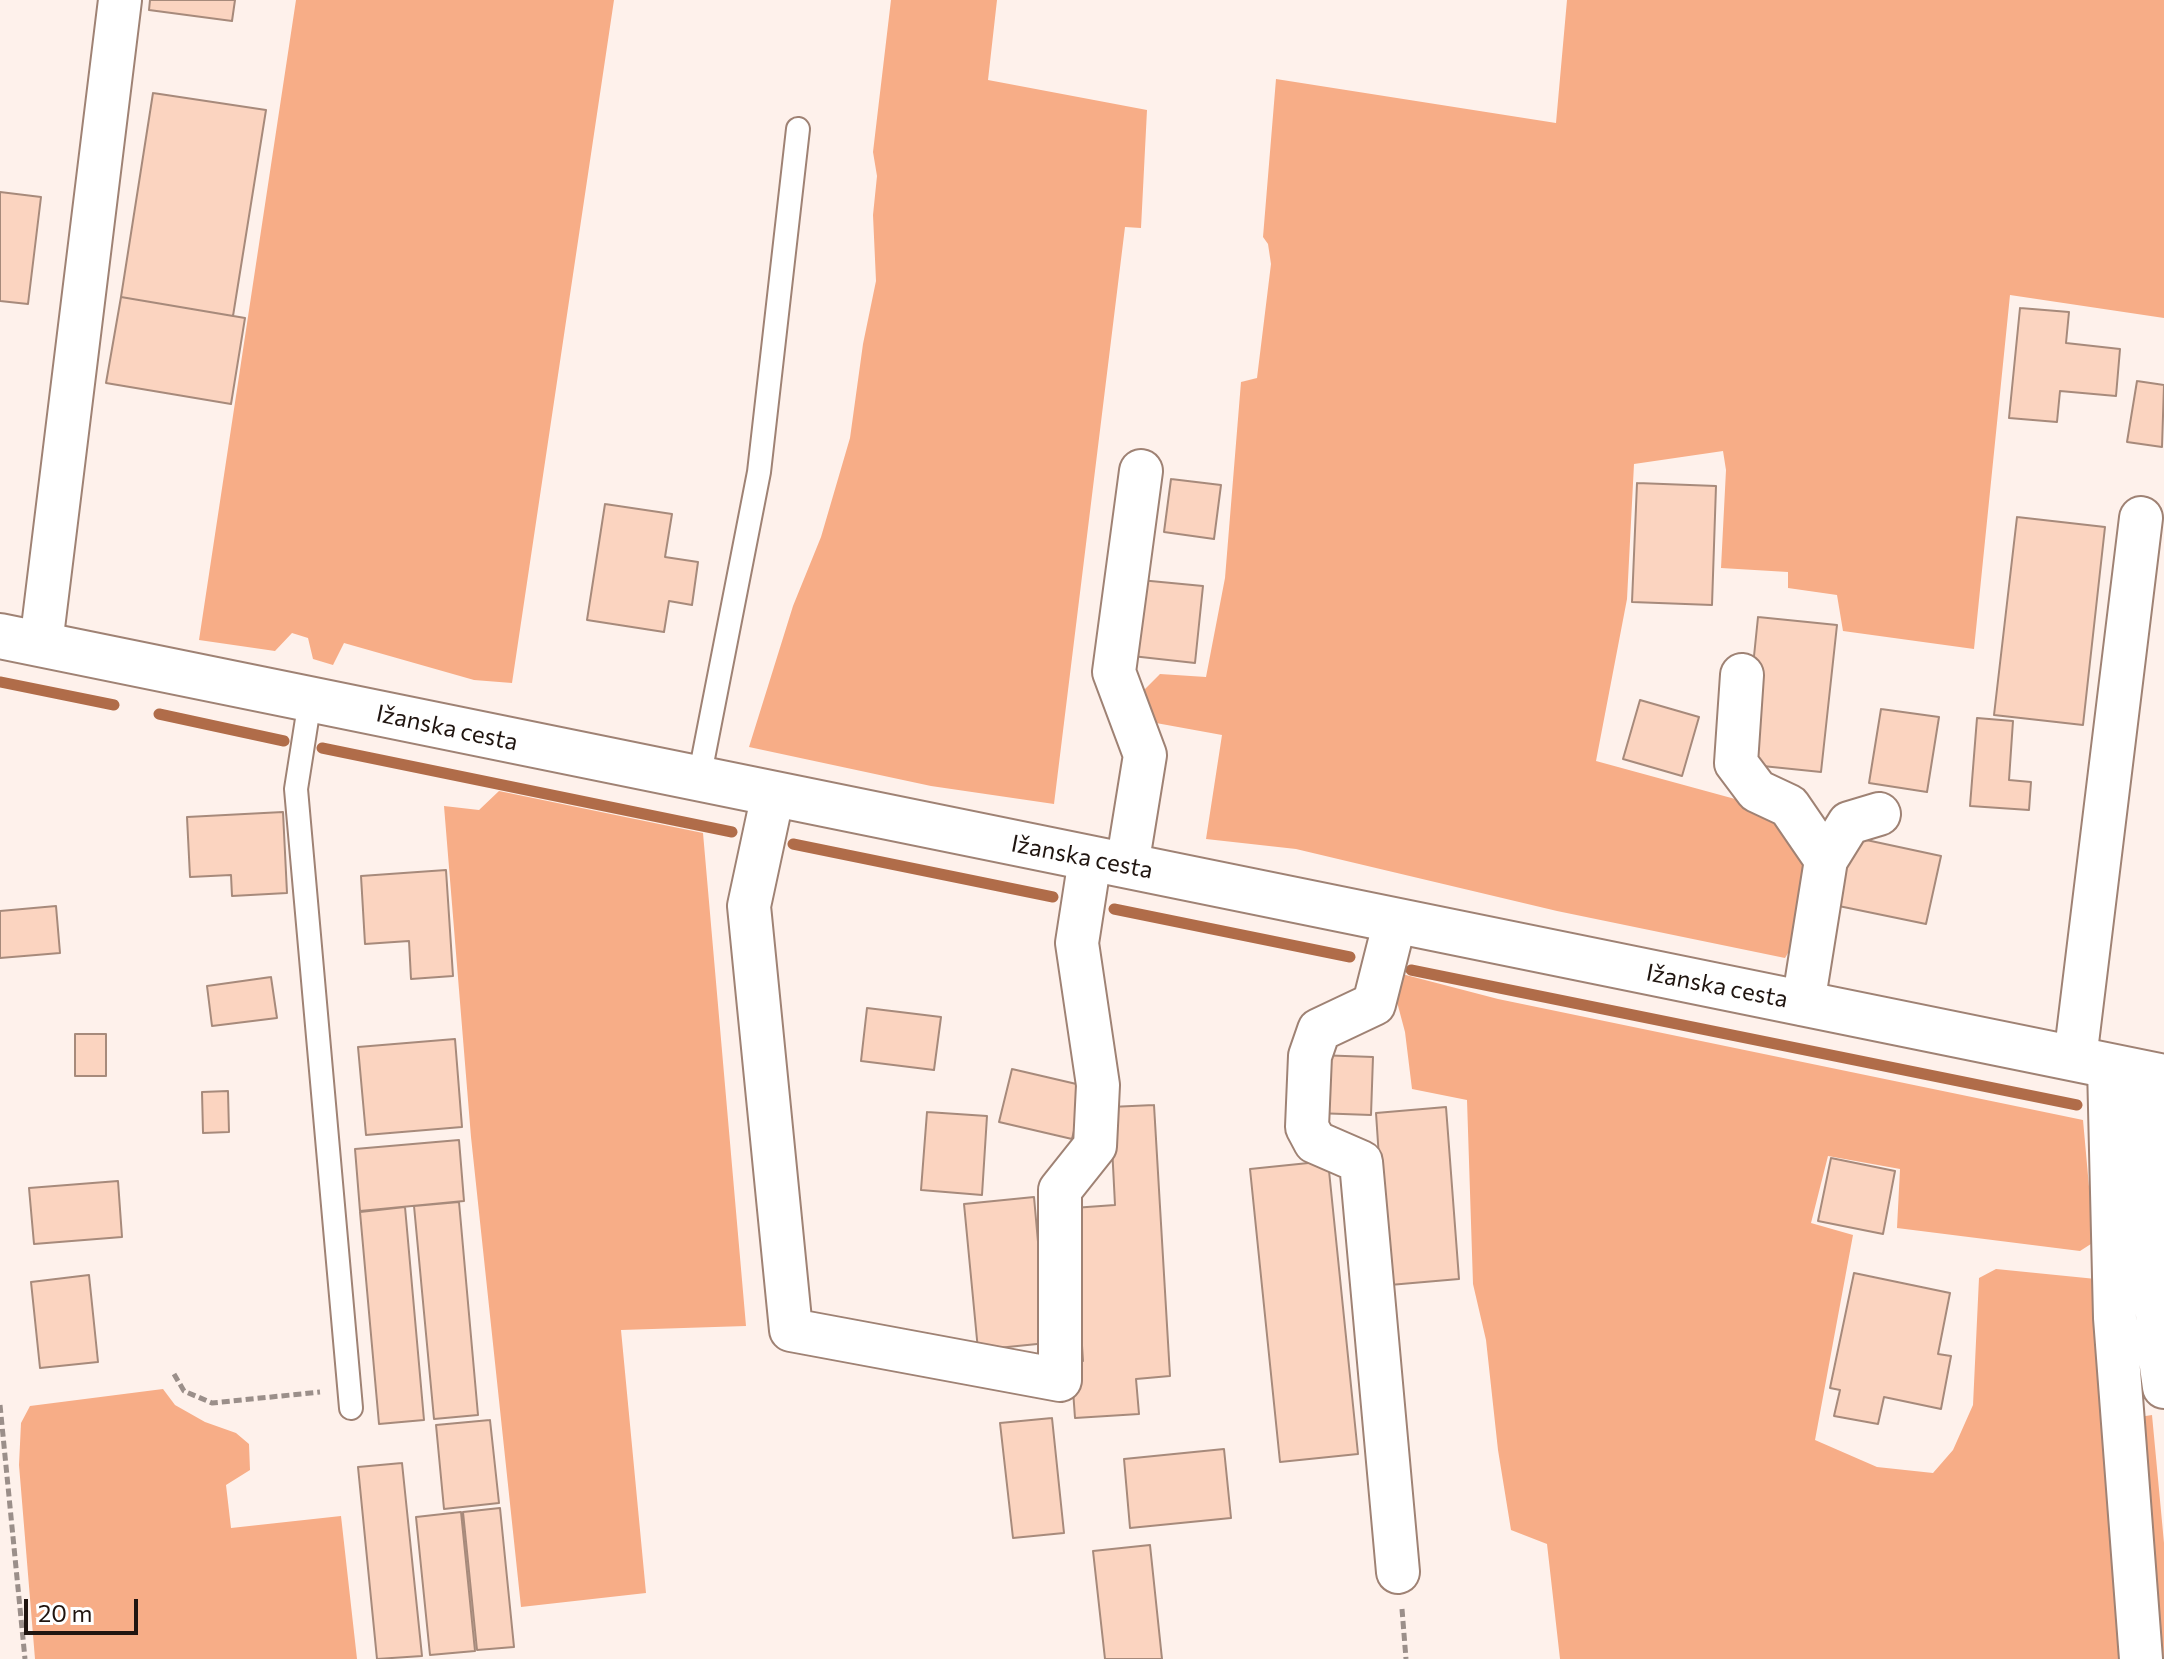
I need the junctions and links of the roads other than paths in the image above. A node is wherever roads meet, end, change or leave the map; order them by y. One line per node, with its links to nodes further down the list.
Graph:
1 (120, 0): 5 (street)
2 (798, 129): 8 (lane)
3 (1141, 471): 12 (street)
4 (2141, 518): 15 (street)
5 (20, 640): 7 (street, Ižanska cesta)
6 (1742, 675): 11 (street)
7 (310, 700): 8 (street, Ižanska cesta); 17 (lane)
8 (699, 779): 9 (street, Ižanska cesta)
9 (773, 794): 12 (street, Ižanska cesta); 12 (street)
10 (1879, 814): 11 (street)
11 (1826, 860): 14 (street)
12 (1109, 862): 13 (street, Ižanska cesta)
13 (1395, 921): 14 (street, Ižanska cesta); 18 (street)
14 (1803, 1004): 15 (street, Ižanska cesta)
15 (2123, 1069): 16 (street); 19 (street)
16 (2164, 1387)
17 (350, 1399)
18 (1398, 1572)
19 (2141, 1659)

